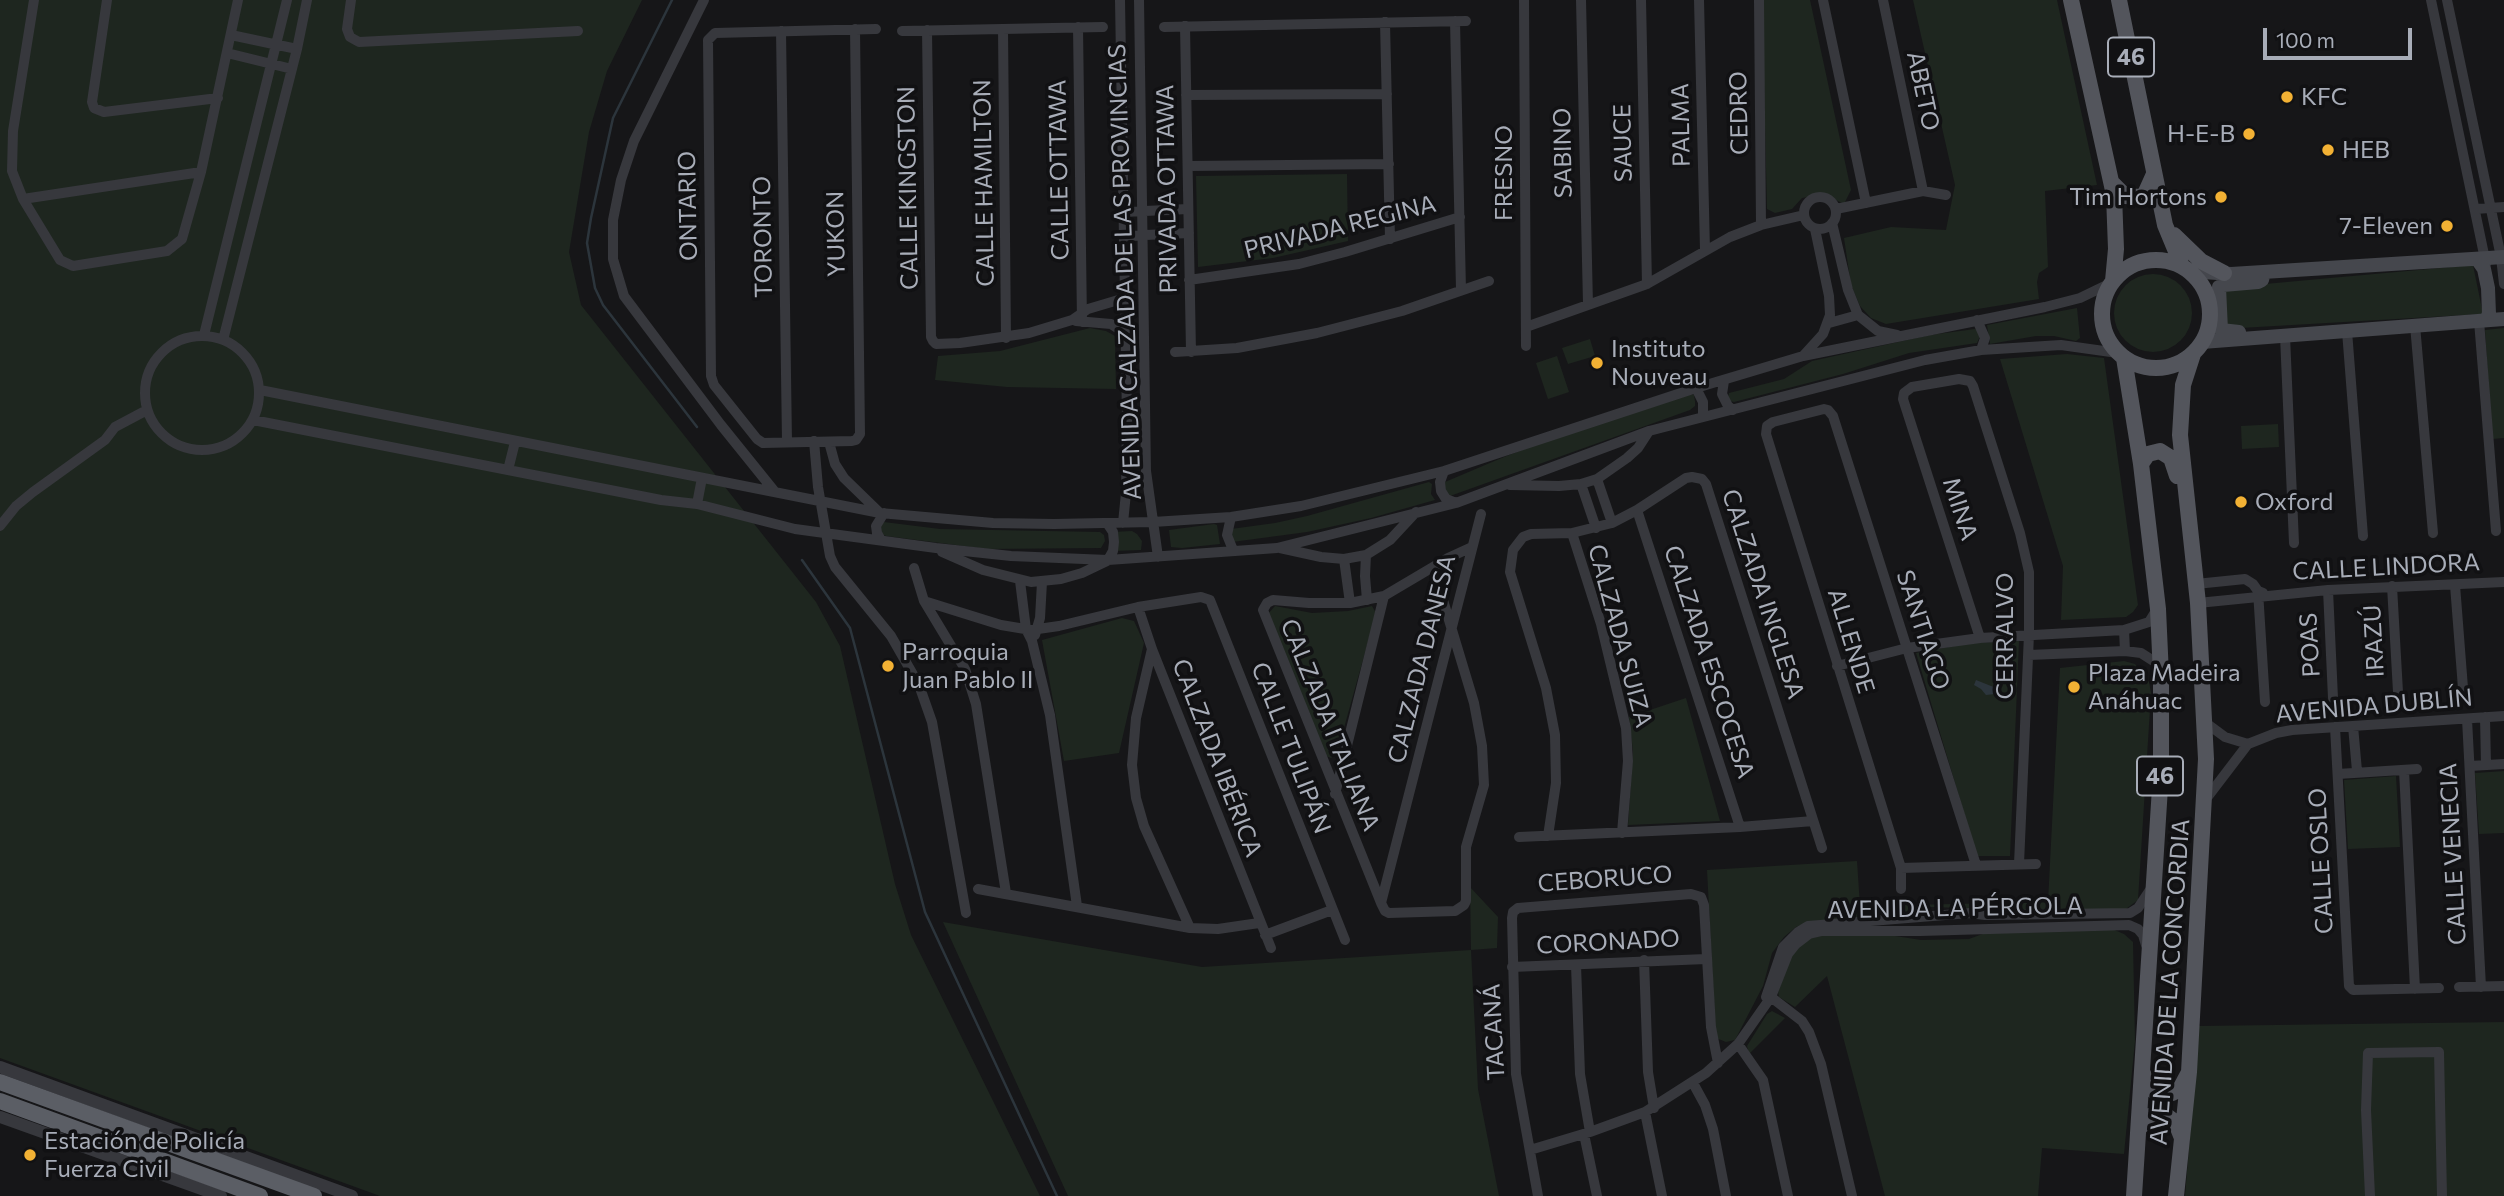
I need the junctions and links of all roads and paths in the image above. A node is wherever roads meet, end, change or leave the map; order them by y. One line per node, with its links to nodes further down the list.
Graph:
1 (34, 0): 49 (street)
2 (107, 0): 41 (street)
3 (238, 0): 33 (street)
4 (287, 0): 34 (street)
5 (307, 0): 35 (street)
6 (351, 0): 30 (street)
7 (704, 0): 126 (street)
8 (1120, 0): 57 (street, AVENIDA CALZADA DE LAS PROVINCIAS)
9 (1139, 0): 56 (street, AVENIDA CALZADA DE LAS PROVINCIAS)
10 (1524, 0): 90 (street, FRESNO)
11 (1581, 0): 83 (street, SABINO)
12 (1641, 0): 77 (street, SAUCE)
13 (1699, 0): 68 (street, PALMA)
14 (1759, 0): 61 (street, CEDRO)
15 (1823, 0): 50 (street)
16 (1883, 0): 47 (street, ABETO)
17 (2071, 0): 46 (main road, 46)
18 (2119, 0): 45 (main road, 46)
19 (2431, 0): 52 (street)
20 (2447, 0): 53 (street)
21 (1385, 22): 22 (street); 39 (street); 59 (street)
22 (1185, 26): 25 (street); 40 (street, PRIVADA OTTAWA)
23 (1077, 27): 24 (street); 28 (street); 85 (street, CALLE OTTAWA)
24 (1103, 27)
25 (1164, 27)
26 (855, 29): 27 (street); 31 (street); 118 (street, YUKON)
27 (876, 29)
28 (1003, 29): 29 (street); 96 (street, CALLE HAMILTON)
29 (927, 30): 32 (street); 96 (street, CALLE KINGSTON)
30 (578, 31)
31 (781, 31): 116 (street, TORONTO); 116 (street, ONTARIO)
32 (902, 31)
33 (231, 35): 34 (street); 36 (street)
34 (278, 45): 35 (street); 37 (street)
35 (297, 49): 38 (street)
36 (227, 53): 37 (street); 41 (street)
37 (272, 64): 38 (street); 93 (street)
38 (292, 69): 97 (street)
39 (1387, 94): 40 (street); 42 (street)
40 (1186, 95): 43 (street, PRIVADA OTTAWA)
41 (218, 98): 44 (street)
42 (1389, 164): 43 (street); 67 (street)
43 (1188, 166): 54 (street, PRIVADA OTTAWA)
44 (201, 172): 49 (street); 49 (street)
45 (2154, 174): 46 (main road); 62 (main road, 46)
46 (2112, 183): 76 (main road, 46)
47 (1923, 191): 48 (street); 50 (street)
48 (1946, 195)
49 (23, 199)
50 (1866, 203): 55 (street)
51 (2504, 207): 53 (street)
52 (2474, 208): 53 (street); 70 (street)
53 (2490, 208): 69 (street)
54 (1188, 209): 56 (street); 64 (street, PRIVADA OTTAWA)
55 (1836, 209): 58 (street); 60 (street)
56 (1142, 211): 57 (street); 65 (street, AVENIDA CALZADA DE LAS PROVINCIAS)
57 (1123, 212): 66 (street, AVENIDA CALZADA DE LAS PROVINCIAS)
58 (1804, 215): 61 (street); 63 (street)
59 (1460, 217): 67 (street, PRIVADA REGINA); 79 (street)
60 (1832, 223): 63 (street); 80 (street)
61 (1761, 225): 68 (street)
62 (2165, 225): 71 (main road, 46); 73 (main road)
63 (1815, 229): 81 (street)
64 (1189, 233): 65 (street); 74 (street, PRIVADA OTTAWA)
65 (1142, 235): 66 (street); 136 (street, AVENIDA CALZADA DE LAS PROVINCIAS)
66 (1124, 236): 82 (street, AVENIDA CALZADA DE LAS PROVINCIAS)
67 (1390, 239): 74 (street, PRIVADA REGINA)
68 (1705, 250): 77 (street)
69 (2503, 257): 70 (main road); 78 (street)
70 (2481, 259): 72 (main road); 87 (main road)
71 (2186, 269): 73 (main road); 76 (main road); 99 (main road, 46)
72 (2264, 272): 73 (main road); 95 (main road)
73 (2224, 273)
74 (1189, 281): 102 (street, PRIVADA OTTAWA)
75 (1489, 281): 79 (street)
76 (2112, 282): 86 (street); 104 (main road, 46)
77 (1647, 285): 83 (street)
78 (2504, 285)
79 (1461, 290): 102 (street)
80 (1848, 290): 81 (street); 84 (street)
81 (1829, 296): 88 (street)
82 (1125, 298): 85 (street); 92 (street, AVENIDA CALZADA DE LAS PROVINCIAS)
83 (1588, 304): 90 (street)
84 (1858, 315): 88 (street); 94 (street)
85 (1079, 318): 92 (street); 96 (street)
86 (1978, 320): 94 (street); 100 (street)
87 (2491, 320): 89 (main road); 142 (street)
88 (1829, 323): 103 (street)
89 (2415, 325): 91 (main road); 145 (street)
90 (1526, 327): 98 (street, FRESNO)
91 (2347, 331): 95 (main road); 146 (street)
92 (1125, 333): 138 (street, AVENIDA CALZADA DE LAS PROVINCIAS)
93 (204, 335): 97 (street); 109 (street)
94 (1901, 336): 103 (street)
95 (2278, 337): 99 (main road); 148 (street)
96 (1006, 338)
97 (223, 340): 108 (street)
98 (1526, 346)
99 (2198, 348): 104 (main road); 131 (main road, AVENIDA DE LA CONCORDIA / 46)
100 (1981, 350): 104 (street); 110 (street)
101 (1175, 352): 102 (street)
102 (1191, 352)
103 (1803, 356): 106 (street)
104 (2121, 356): 119 (main road, AVENIDA DE LA CONCORDIA / 46)
105 (1965, 379): 179 (street, CERRALVO); 180 (street, MINA)
106 (1724, 381): 107 (street); 110 (street)
107 (1696, 388): 112 (street); 121 (street)
108 (260, 390): 113 (street); 115 (street)
109 (147, 410): 113 (street); 140 (street)
110 (1733, 410): 112 (street)
111 (1828, 410): 182 (street, SANTIAGO); 187 (street, ALLENDE)
112 (1703, 417): 114 (street)
113 (253, 420): 120 (street)
114 (1648, 431): 123 (street); 125 (street)
115 (515, 442): 120 (street); 122 (street)
116 (787, 442): 117 (street)
117 (814, 442): 118 (street); 127 (street)
118 (829, 442): 133 (street)
119 (2141, 464): 131 (main road); 173 (main road, AVENIDA DE LA CONCORDIA / 46)
120 (508, 470): 128 (street)
121 (1444, 471): 129 (street); 135 (street)
122 (702, 478): 126 (street); 128 (street)
123 (1597, 479): 124 (street); 139 (street)
124 (1581, 484): 125 (street); 141 (street)
125 (1506, 485): 129 (street)
126 (776, 492): 127 (street)
127 (820, 501): 133 (street); 143 (street)
128 (697, 503): 143 (street)
129 (1456, 503): 132 (street)
130 (1637, 510): 139 (street, CALZADA INGLESA); 209 (street, CALZADA INGLESA); 210 (street, CALZADA ESCOCESA)
131 (2188, 511): 162 (main road, AVENIDA DE LA CONCORDIA / 46)
132 (1416, 512): 151 (street); 153 (street)
133 (882, 513): 137 (street); 147 (street)
134 (1482, 514): 149 (street, CALZADA DANESA)
135 (1231, 517): 136 (street); 152 (street)
136 (1153, 522): 138 (street); 154 (street, AVENIDA CALZADA DE LAS PROVINCIAS)
137 (1107, 523): 138 (street); 156 (street)
138 (1123, 523)
139 (1612, 523): 141 (street, CALZADA INGLESA)
140 (0, 526)
141 (1597, 528): 144 (street, CALZADA INGLESA)
142 (2496, 531)
143 (824, 533): 147 (street); 227 (street)
144 (1572, 533): 211 (street, CALZADA SUIZA); 212 (street, CALZADA INGLESA)
145 (2433, 533)
146 (2363, 536)
147 (881, 540): 150 (street)
148 (2294, 543)
149 (1472, 547): 157 (street, CALZADA DANESA); 176 (street, CALZADA DANESA)
150 (936, 548): 156 (street); 159 (street)
151 (1277, 548): 152 (street); 155 (street)
152 (1233, 550): 154 (street)
153 (1366, 555): 155 (street); 168 (street)
154 (1158, 557): 156 (street)
155 (1344, 559): 170 (street)
156 (1108, 561): 160 (street)
157 (1433, 567): 167 (street, CALZADA DANESA); 176 (street)
158 (914, 568): 169 (street)
159 (1020, 581): 160 (street); 174 (street)
160 (1042, 582): 175 (street)
161 (2504, 582): 163 (street, CALLE LINDORA)
162 (2196, 584): 166 (street, CALLE LINDORA); 171 (main road, AVENIDA DE LA CONCORDIA / 46)
163 (2455, 584): 164 (street, CALLE LINDORA); 189 (street)
164 (2392, 586): 165 (street, CALLE LINDORA); 190 (street, IRAZÚ)
165 (2328, 590): 166 (street, CALLE LINDORA); 191 (street, POAS)
166 (2259, 595): 171 (street, CALLE LINDORA); 192 (street)
167 (1384, 596): 168 (street, CALZADA DANESA); 207 (street)
168 (1367, 600): 170 (street, CALZADA DANESA)
169 (923, 601): 174 (street); 222 (street)
170 (1350, 603): 207 (street, CALZADA ITALIANA)
171 (2198, 603): 196 (main road, AVENIDA DE LA CONCORDIA / 46)
172 (1138, 607): 175 (street); 183 (street, CALZADA IBÉRICA); 225 (street, CALLE TULIPÁN)
173 (2158, 609): 177 (street); 188 (main road, AVENIDA DE LA CONCORDIA / 46)
174 (1026, 629): 175 (street); 181 (street)
175 (1038, 629): 181 (street)
176 (1451, 630): 223 (street, CALZADA DANESA); 223 (street)
177 (2124, 630): 178 (street); 184 (street)
178 (2078, 632): 179 (street); 185 (street)
179 (2029, 634): 180 (street); 186 (street, CERRALVO)
180 (1980, 638): 182 (street)
181 (1031, 641): 224 (street)
182 (1907, 648): 187 (street); 217 (street, SANTIAGO)
183 (1152, 649): 230 (street, CALZADA IBÉRICA); 231 (street)
184 (2125, 651): 185 (street); 188 (street)
185 (2079, 652): 186 (street)
186 (2029, 654): 215 (street, CERRALVO)
187 (1837, 666): 218 (street, ALLENDE)
188 (2161, 675): 219 (main road, AVENIDA DE LA CONCORDIA / 46)
189 (2463, 688)
190 (2398, 692)
191 (2333, 698)
192 (2264, 702)
193 (2504, 716): 194 (street, AVENIDA DUBLÍN)
194 (2485, 717): 195 (street, AVENIDA DUBLÍN); 201 (street, CALLE VENECIA)
195 (2467, 719): 197 (street, AVENIDA DUBLÍN); 202 (street, CALLE VENECIA)
196 (2206, 723): 199 (street, AVENIDA DUBLÍN); 208 (main road, AVENIDA DE LA CONCORDIA / 46)
197 (2353, 726): 198 (street, AVENIDA DUBLÍN); 205 (street, CALLE OSLO)
198 (2335, 727): 199 (street, AVENIDA DUBLÍN); 206 (street, CALLE OSLO)
199 (2248, 744): 208 (street, AVENIDA DUBLÍN)
200 (2504, 764): 201 (street)
201 (2486, 765): 202 (street)
202 (2470, 766): 244 (street, CALLE VENECIA)
203 (2417, 769): 204 (street)
204 (2404, 770): 205 (street); 246 (street)
205 (2357, 771): 206 (street)
206 (2338, 774): 246 (street, CALLE OSLO)
207 (1335, 794): 223 (street, CALZADA ITALIANA)
208 (2205, 800): 252 (main road, AVENIDA DE LA CONCORDIA / 46)
209 (1813, 821): 210 (street); 214 (street, CALZADA INGLESA)
210 (1740, 827): 211 (street)
211 (1622, 833): 212 (street)
212 (1548, 836): 213 (street)
213 (1519, 837)
214 (1822, 848)
215 (2020, 864): 216 (street); 217 (street)
216 (2036, 864)
217 (1976, 865): 218 (street)
218 (1901, 868): 221 (street, ALLENDE)
219 (2154, 884): 228 (street, AVENIDA LA PÉRGOLA); 240 (main road, AVENIDA DE LA CONCORDIA / 46)
220 (978, 889): 222 (street)
221 (1901, 889)
222 (1006, 893): 224 (street)
223 (1381, 903)
224 (1077, 906): 231 (street)
225 (1332, 910): 234 (street); 235 (street, CALLE TULIPÁN)
226 (1513, 912): 237 (street, CEBORUCO); 241 (street, TACANÁ)
227 (965, 913)
228 (1985, 915): 229 (street, AVENIDA LA PÉRGOLA); 232 (street)
229 (1904, 918): 233 (street); 247 (street, AVENIDA LA PÉRGOLA)
230 (1259, 923): 231 (street); 234 (street, CALZADA IBÉRICA)
231 (1190, 928)
232 (1985, 929): 233 (street, AVENIDA LA PÉRGOLA); 240 (street, AVENIDA LA PÉRGOLA)
233 (1905, 930): 247 (street, AVENIDA LA PÉRGOLA)
234 (1265, 935): 236 (street, CALZADA IBÉRICA)
235 (1345, 940)
236 (1271, 948)
237 (1706, 959): 238 (street, CORONADO); 249 (street)
238 (1644, 960): 239 (street, CORONADO); 256 (street)
239 (1576, 965): 241 (street, CORONADO); 259 (street)
240 (2150, 966): 251 (main road, AVENIDA DE LA CONCORDIA / 46)
241 (1512, 967): 261 (street, TACANÁ)
242 (2504, 986): 244 (street)
243 (2459, 987): 244 (street)
244 (2481, 987)
245 (2439, 988): 246 (street)
246 (2415, 989)
247 (1767, 998): 248 (street); 271 (street)
248 (1738, 1044): 249 (street); 270 (street)
249 (1718, 1063): 254 (street)
250 (0, 1067): 265 (street)
251 (2142, 1069): 252 (main road); 258 (main road, AVENIDA DE LA CONCORDIA / 46)
252 (2189, 1072): 260 (main road, AVENIDA DE LA CONCORDIA / 46)
253 (0, 1082): 264 (highway)
254 (1693, 1083): 256 (street); 269 (street)
255 (0, 1101): 262 (highway)
256 (1650, 1110): 259 (street); 268 (street)
257 (0, 1116): 263 (street)
258 (2140, 1127): 260 (main road); 272 (main road, AVENIDA DE LA CONCORDIA / 46)
259 (1587, 1133): 261 (street); 267 (street)
260 (2182, 1138): 273 (main road, AVENIDA DE LA CONCORDIA / 46)
261 (1530, 1150): 266 (street, TACANÁ)
262 (257, 1195): 263 (highway)
263 (220, 1196)
264 (314, 1196)
265 (352, 1196)
266 (1538, 1196)
267 (1597, 1196)
268 (1662, 1196)
269 (1726, 1196)
270 (1788, 1196)
271 (1852, 1196)
272 (2134, 1196)
273 (2176, 1196)
274 (2370, 1196): 275 (street)
275 (2442, 1196)

